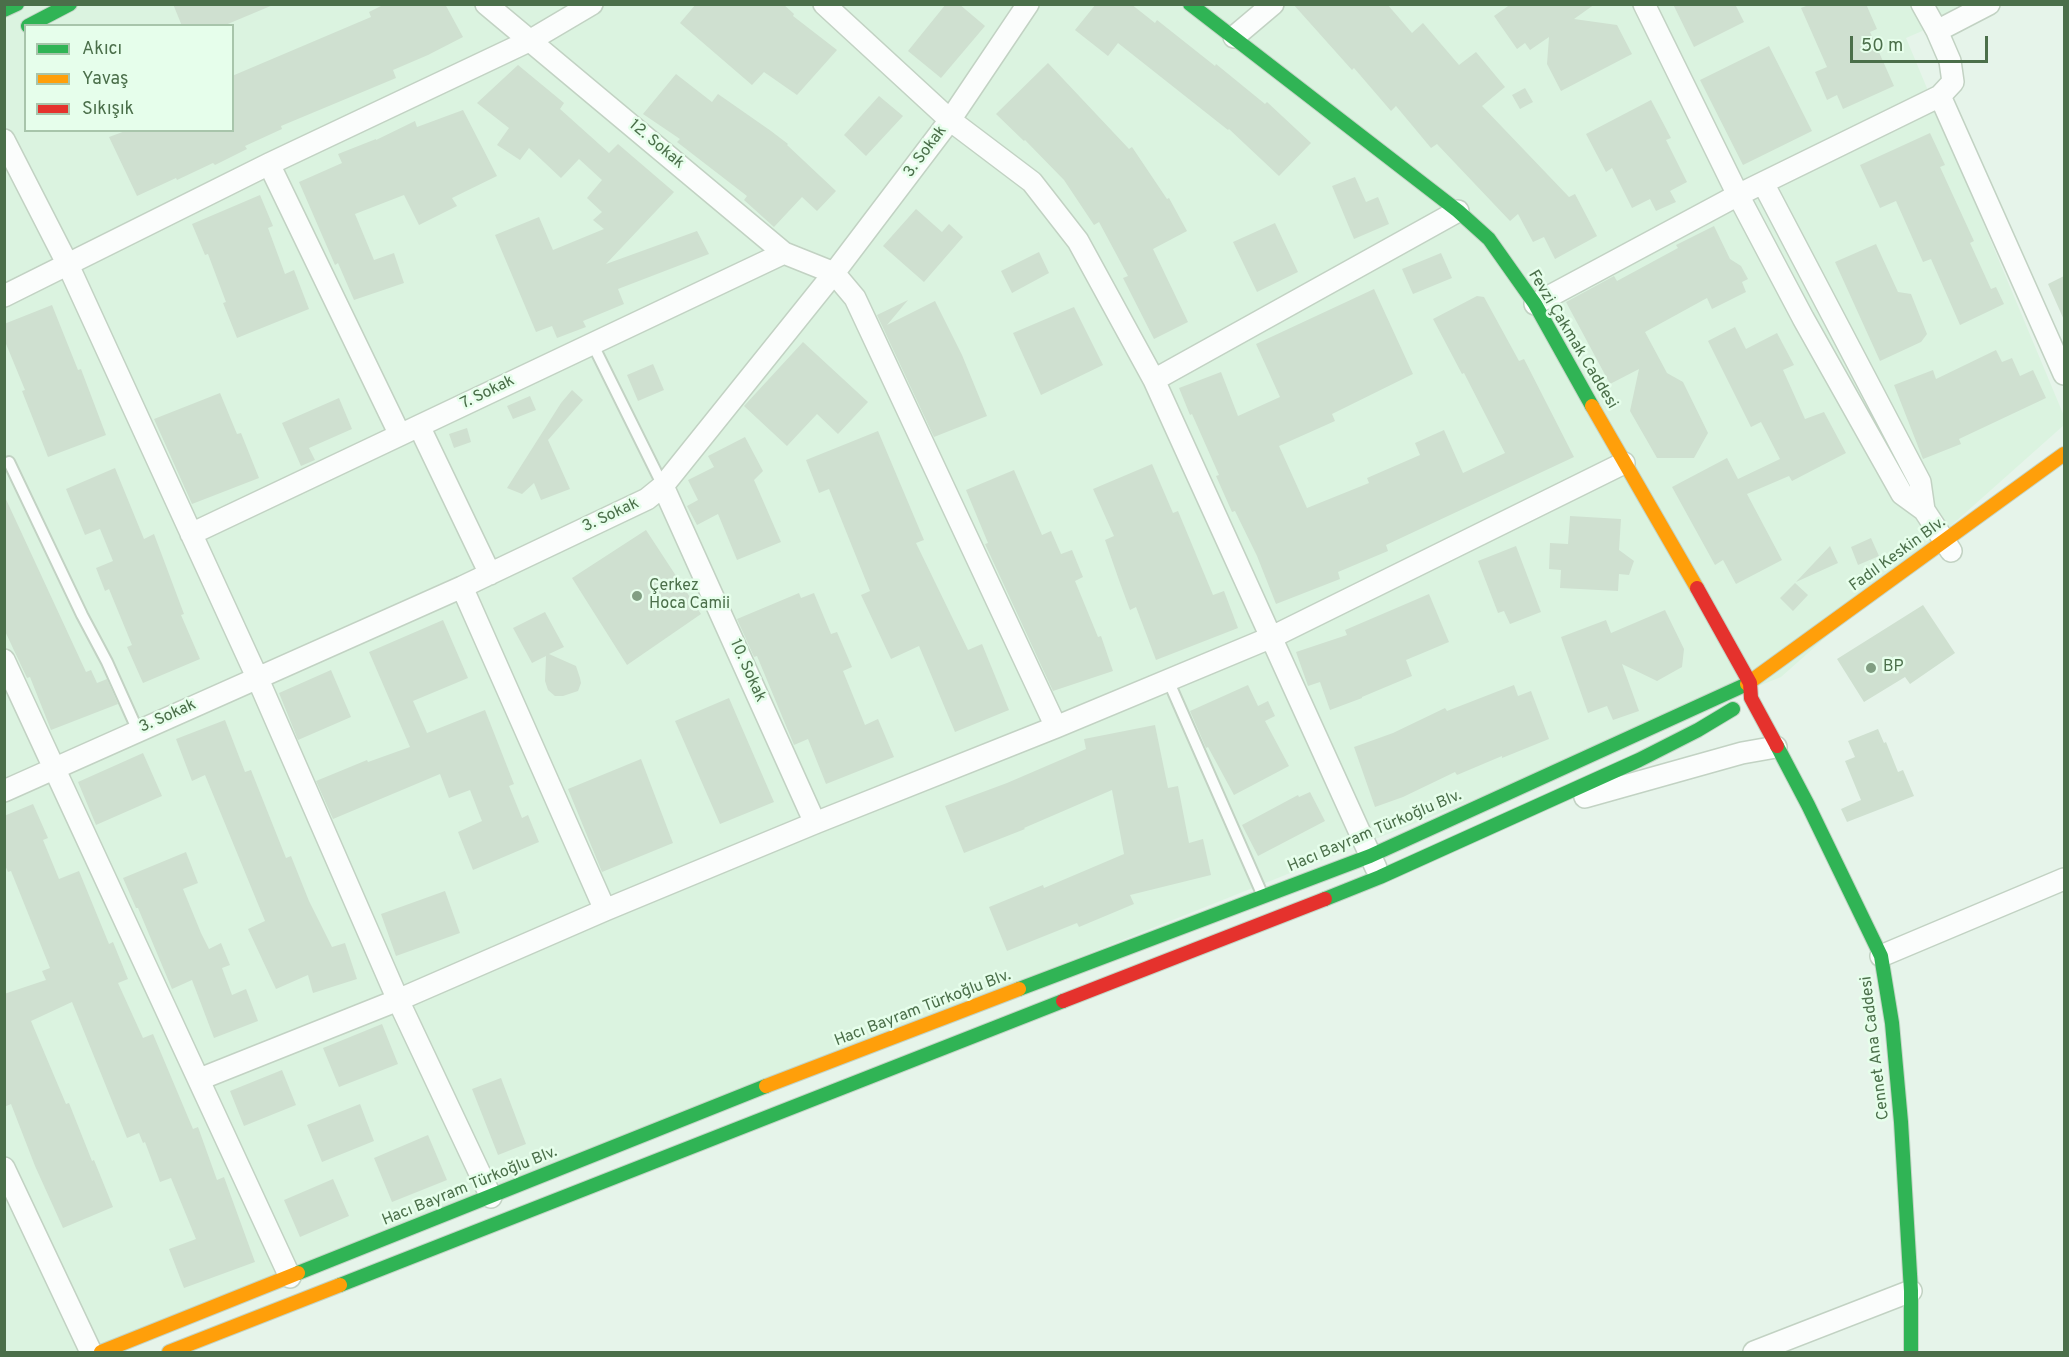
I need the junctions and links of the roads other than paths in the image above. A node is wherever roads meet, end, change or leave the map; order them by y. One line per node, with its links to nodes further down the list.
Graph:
1 (17, 4): 12 (street)
2 (70, 4): 13 (street)
3 (486, 4): 16 (street, 12. Sokak)
4 (592, 4): 16 (street)
5 (824, 4): 18 (street)
6 (1028, 4): 18 (street, 3. Sokak)
7 (1190, 4): 15 (street, Fevzi Çakmak Caddesi)
8 (1273, 4): 15 (street)
9 (1644, 4): 22 (street)
10 (1922, 4): 14 (street)
11 (1989, 4): 14 (street)
12 (4, 10)
13 (31, 24)
14 (1937, 31): 17 (street)
15 (1234, 37): 23 (street, Fevzi Çakmak Caddesi)
16 (531, 40): 20 (street); 24 (street, 12. Sokak)
17 (1940, 96): 21 (street); 30 (street)
18 (950, 120): 26 (street, 3. Sokak); 31 (street)
19 (4, 140): 25 (street)
20 (269, 164): 25 (street); 33 (street)
21 (1762, 183): 22 (street); 38 (street)
22 (1738, 195): 28 (street); 38 (street)
23 (1458, 211): 28 (street, Fevzi Çakmak Caddesi); 31 (street)
24 (784, 253): 26 (street, 12. Sokak); 29 (street, 7. Sokak)
25 (68, 265): 27 (street); 40 (street)
26 (834, 273): 37 (street, 3. Sokak); 50 (street)
27 (4, 296)
28 (1535, 304): 36 (street, Fevzi Çakmak Caddesi)
29 (592, 343): 32 (street, 7. Sokak); 37 (lane)
30 (2064, 374)
31 (1154, 380): 44 (street)
32 (419, 426): 33 (street, 7. Sokak); 42 (street)
33 (400, 435): 40 (street, 7. Sokak)
34 (2064, 454): 41 (street, Fadıl Keskin Blv.)
35 (9, 462): 51 (lane)
36 (1624, 463): 44 (street); 48 (street, Fevzi Çakmak Caddesi)
37 (663, 486): 42 (street, 3. Sokak); 56 (street, 10. Sokak)
38 (1924, 510): 41 (street)
39 (2008, 512): 41 (street, Fadıl Keskin Blv.)
40 (191, 534): 46 (street)
41 (1948, 547): 48 (street, Fadıl Keskin Blv.); 49 (street, Fadıl Keskin Blv.)
42 (490, 574): 43 (street, 3. Sokak)
43 (462, 587): 46 (street, 3. Sokak); 61 (street)
44 (1272, 637): 47 (street); 57 (street)
45 (4, 660): 53 (street)
46 (257, 677): 51 (street, 3. Sokak); 63 (street)
47 (1167, 680): 50 (street); 60 (lane)
48 (1750, 683): 49 (street, Fevzi Çakmak Caddesi); 57 (street, Hacı Bayram Türkoğlu Blv.)
49 (1751, 698): 52 (street, Cennet Ana Caddesi); 55 (street)
50 (1056, 727): 56 (street)
51 (138, 730): 53 (street, 3. Sokak)
52 (1776, 747): 55 (street); 62 (street, Cennet Ana Caddesi)
53 (53, 769): 54 (street, 3. Sokak); 64 (street)
54 (4, 791)
55 (1503, 821): 58 (street)
56 (815, 823): 61 (street)
57 (1370, 856): 58 (street); 60 (street, Hacı Bayram Türkoğlu Blv.)
58 (1380, 877): 71 (street)
59 (2064, 879): 62 (street)
60 (1263, 896): 66 (street, Hacı Bayram Türkoğlu Blv.)
61 (605, 910): 63 (street)
62 (1881, 956): 68 (street, Cennet Ana Caddesi)
63 (398, 1000): 64 (street); 66 (street)
64 (200, 1079): 67 (street)
65 (4, 1168): 69 (street)
66 (491, 1197): 67 (street, Hacı Bayram Türkoğlu Blv.)
67 (290, 1277): 70 (street, Hacı Bayram Türkoğlu Blv.)
68 (1911, 1291): 72 (street); 73 (street, Cennet Ana Caddesi)
69 (91, 1353)
70 (101, 1353)
71 (169, 1353)
72 (1754, 1353)
73 (1911, 1353)

